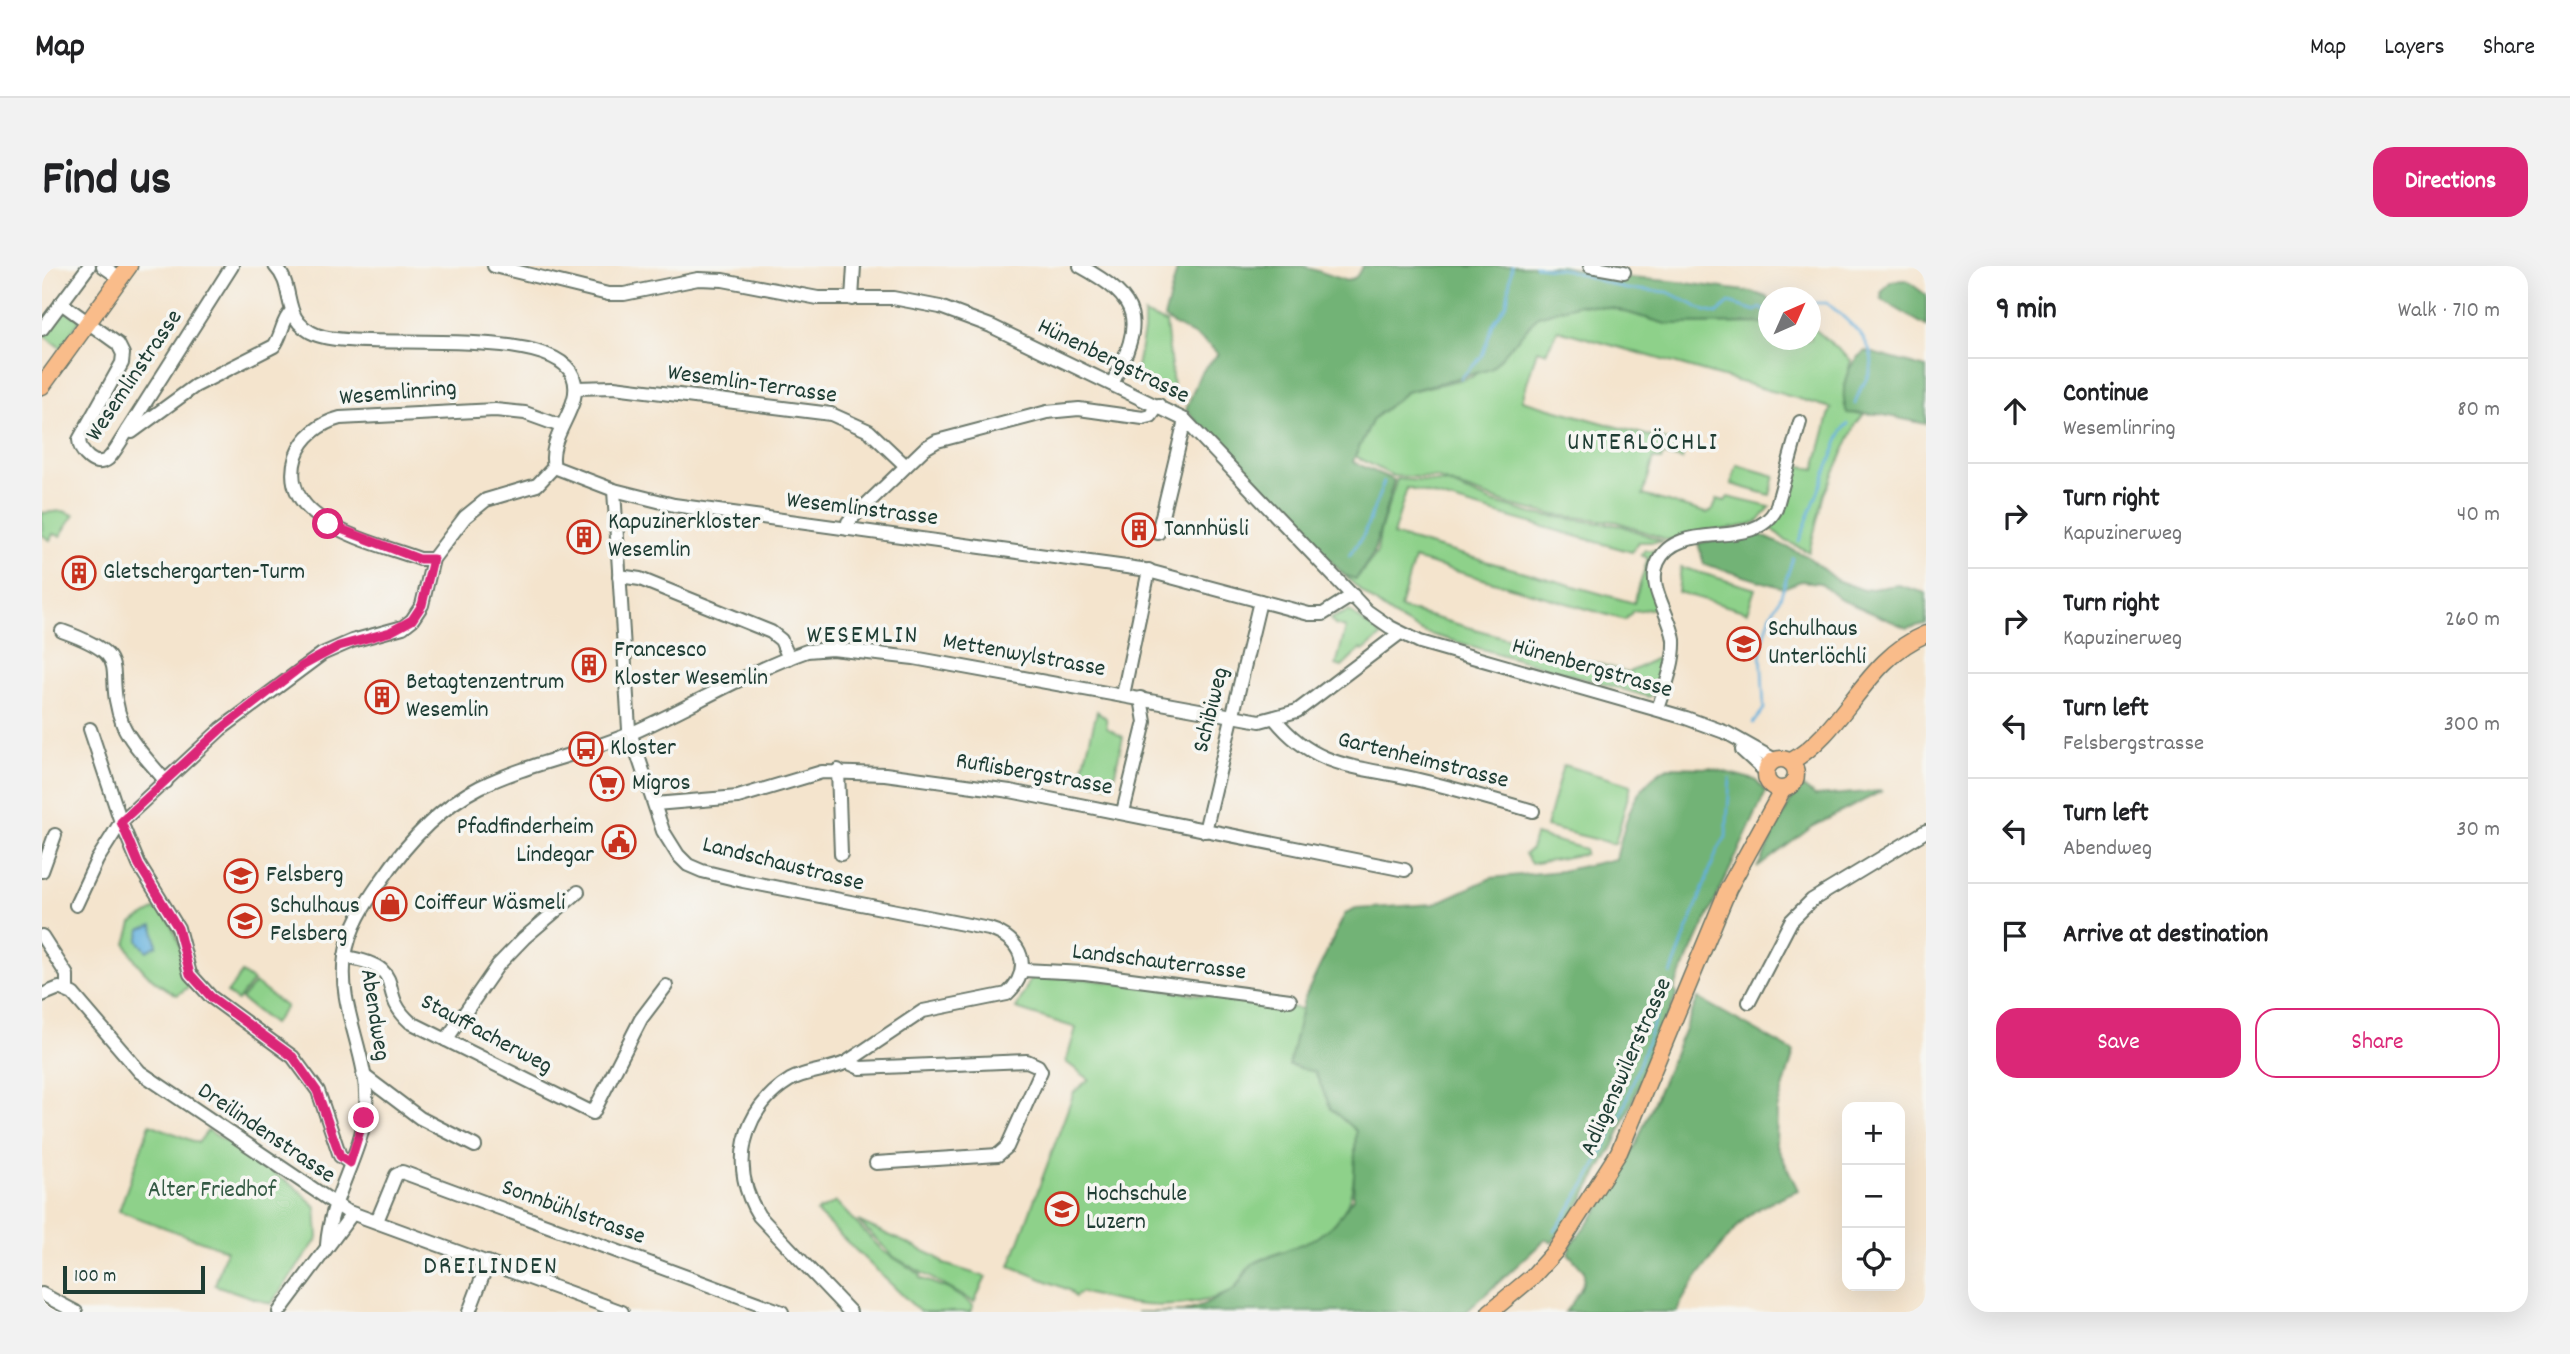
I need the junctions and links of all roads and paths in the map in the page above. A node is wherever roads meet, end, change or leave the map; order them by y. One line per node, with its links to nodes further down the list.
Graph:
1 (89, 266): 12 (street)
2 (103, 266): 9 (street)
3 (232, 266): 23 (street, Wesemlinstrasse)
4 (275, 266): 13 (street)
5 (494, 266): 11 (street, Hünenbergstrasse)
6 (854, 266): 11 (street)
7 (1080, 266): 16 (street)
8 (1590, 266): 10 (street)
9 (124, 272): 14 (main road)
10 (1624, 272)
11 (852, 299): 16 (street, Hünenbergstrasse)
12 (61, 303): 14 (street); 15 (street)
13 (291, 312): 18 (street); 23 (street)
14 (87, 323): 17 (main road); 23 (street, Wesemlinstrasse)
15 (42, 329)
16 (1113, 382): 19 (street, Hünenbergstrasse)
17 (42, 386)
18 (576, 388): 22 (street); 24 (street, Wesemlin-Terrasse)
19 (1159, 405): 20 (street, Hünenbergstrasse); 24 (street)
20 (1185, 420): 28 (street); 32 (street, Hünenbergstrasse)
21 (1800, 422): 40 (street)
22 (561, 426): 25 (street); 29 (street, Wesemlinring)
23 (128, 430)
24 (906, 466): 27 (street)
25 (554, 467): 26 (street, Wesemlinstrasse); 29 (street)
26 (614, 490): 27 (street, Wesemlinstrasse); 31 (street, Landschaustrasse)
27 (848, 529): 30 (street, Wesemlinstrasse)
28 (1157, 533)
29 (433, 559): 47 (street)
30 (1149, 570): 33 (street, Wesemlinstrasse); 38 (street)
31 (619, 576): 37 (street); 44 (street, Landschaustrasse)
32 (1353, 596): 33 (street, Wesemlinstrasse); 35 (street, Hünenbergstrasse)
33 (1260, 601): 41 (street, Schibiweg)
34 (62, 631): 47 (street)
35 (1400, 633): 40 (street, Hünenbergstrasse); 42 (street, Mettenwylstrasse)
36 (1926, 634): 45 (main road)
37 (789, 658): 38 (street, Mettenwylstrasse); 44 (street, Mettenwylstrasse)
38 (1123, 695): 39 (street, Mettenwylstrasse)
39 (1141, 698): 41 (street, Mettenwylstrasse); 51 (street)
40 (1658, 709): 45 (street, Hünenbergstrasse)
41 (1230, 717): 42 (street, Mettenwylstrasse); 53 (street, Schibiweg)
42 (1275, 719): 50 (street, Gartenheimstrasse)
43 (90, 729): 52 (street)
44 (630, 734): 49 (street, Landschaustrasse); 62 (street, Abendweg)
45 (1782, 766): 48 (main road); 48 (main road, Adligenswilerstrasse)
46 (838, 770): 49 (street, Ruflisbergstrasse); 51 (street, Ruflisbergstrasse); 56 (street)
47 (166, 782): 52 (street)
48 (1778, 788): 89 (main road, Adligenswilerstrasse)
49 (654, 804): 63 (street, Landschaustrasse)
50 (1533, 811)
51 (1123, 813): 53 (street, Ruflisbergstrasse)
52 (121, 822): 60 (street); 73 (street)
53 (1205, 831): 57 (street, Ruflisbergstrasse)
54 (1926, 831): 68 (street)
55 (55, 835): 58 (street)
56 (841, 853)
57 (1405, 870)
58 (42, 871)
59 (578, 892): 69 (street)
60 (76, 905)
61 (42, 936): 65 (street)
62 (345, 957): 69 (street, Stauffacherweg); 71 (street, Abendweg)
63 (1023, 970): 67 (street, Landschauterrasse); 70 (street)
64 (666, 986): 69 (street, Stauffacherweg)
65 (67, 990): 66 (street); 75 (street, Dreilindenstrasse)
66 (42, 995)
67 (1290, 1000)
68 (1749, 1002)
69 (446, 1040)
70 (847, 1062): 74 (street); 88 (street)
71 (363, 1075): 72 (street); 73 (street, Abendweg)
72 (475, 1146)
73 (350, 1163): 75 (street, Abendweg)
74 (876, 1163)
75 (335, 1205): 76 (street, Dreilindenstrasse); 78 (street, Abendweg)
76 (352, 1214): 77 (street, Dreilindenstrasse); 78 (street, Abendweg)
77 (377, 1221): 79 (street, Dreilindenstrasse); 87 (street, Sonnbühlstrasse)
78 (327, 1245): 82 (street, Abendweg)
79 (488, 1262): 85 (street); 86 (street, Dreilindenstrasse)
80 (42, 1294): 84 (street)
81 (42, 1300): 83 (street)
82 (285, 1310)
83 (53, 1312)
84 (76, 1312)
85 (469, 1312)
86 (622, 1312)
87 (782, 1312)
88 (850, 1312)
89 (1490, 1312)

